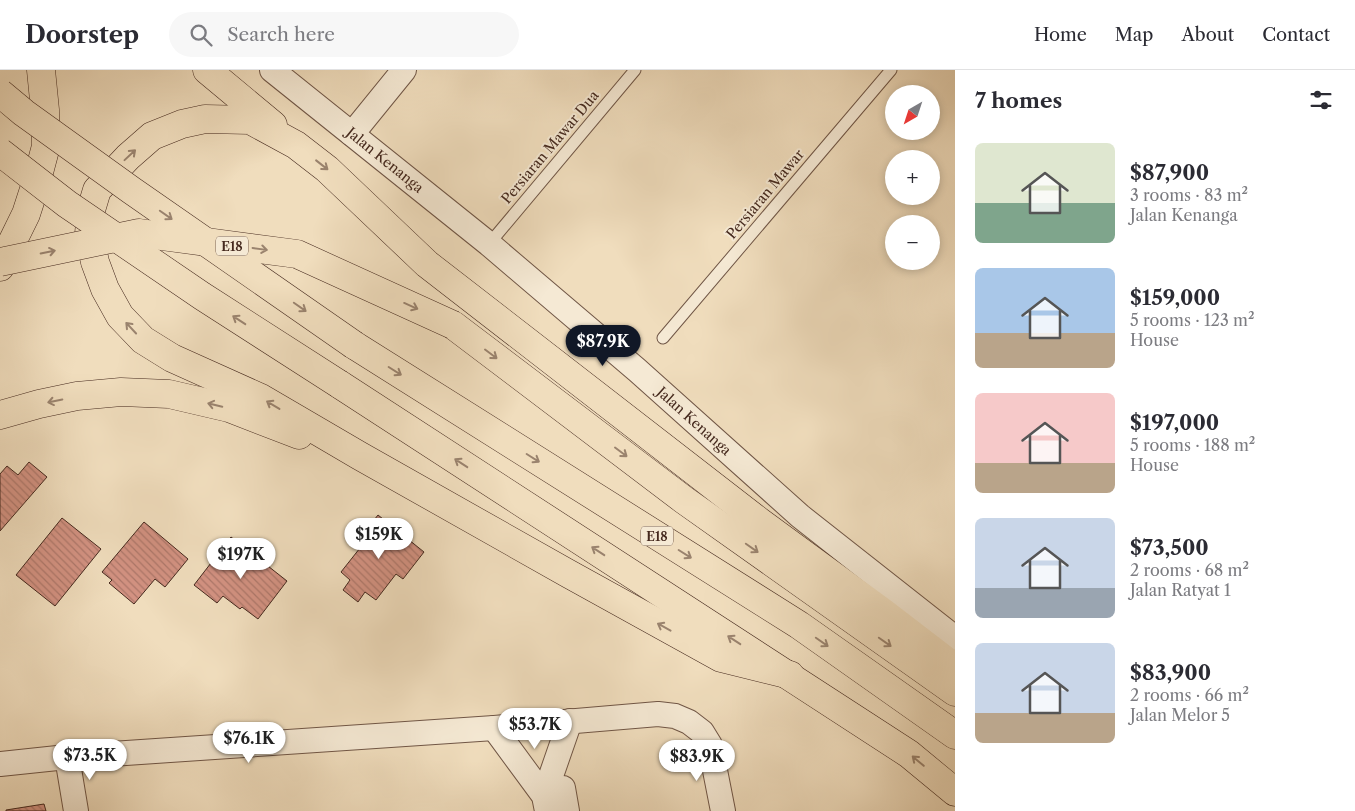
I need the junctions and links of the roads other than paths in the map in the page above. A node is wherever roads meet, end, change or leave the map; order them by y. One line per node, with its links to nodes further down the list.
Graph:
1 (41, 70): 13 (highway)
2 (207, 70): 9 (highway)
3 (272, 70): 8 (street, Jalan Kenanga)
4 (404, 70): 8 (street)
5 (634, 70): 11 (lane, Persiaran Mawar Dua)
6 (891, 70): 14 (lane, Persiaran Mawar)
7 (0, 93): 23 (highway, E18, one-way to 23, bridge)
8 (352, 134): 11 (street, Jalan Kenanga)
9 (296, 145): 16 (highway, one-way to 9); 18 (highway, one-way to 18)
10 (0, 152): 19 (highway, one-way to 10, bridge)
11 (489, 244): 17 (street, Jalan Kenanga)
12 (0, 262): 20 (highway, E18, one-way to 20, bridge)
13 (0, 267)
14 (663, 338)
15 (0, 415): 16 (highway, one-way to 15)
16 (360, 456): 19 (highway, one-way to 16)
17 (954, 635)
18 (955, 671)
19 (790, 676): 26 (highway, one-way to 19)
20 (955, 692)
21 (570, 721): 22 (street); 27 (street); 29 (street)
22 (494, 728): 24 (street); 27 (street)
23 (955, 735)
24 (67, 757): 25 (street); 28 (street)
25 (0, 764)
26 (955, 792)
27 (555, 801)
28 (76, 811)
29 (722, 811)

